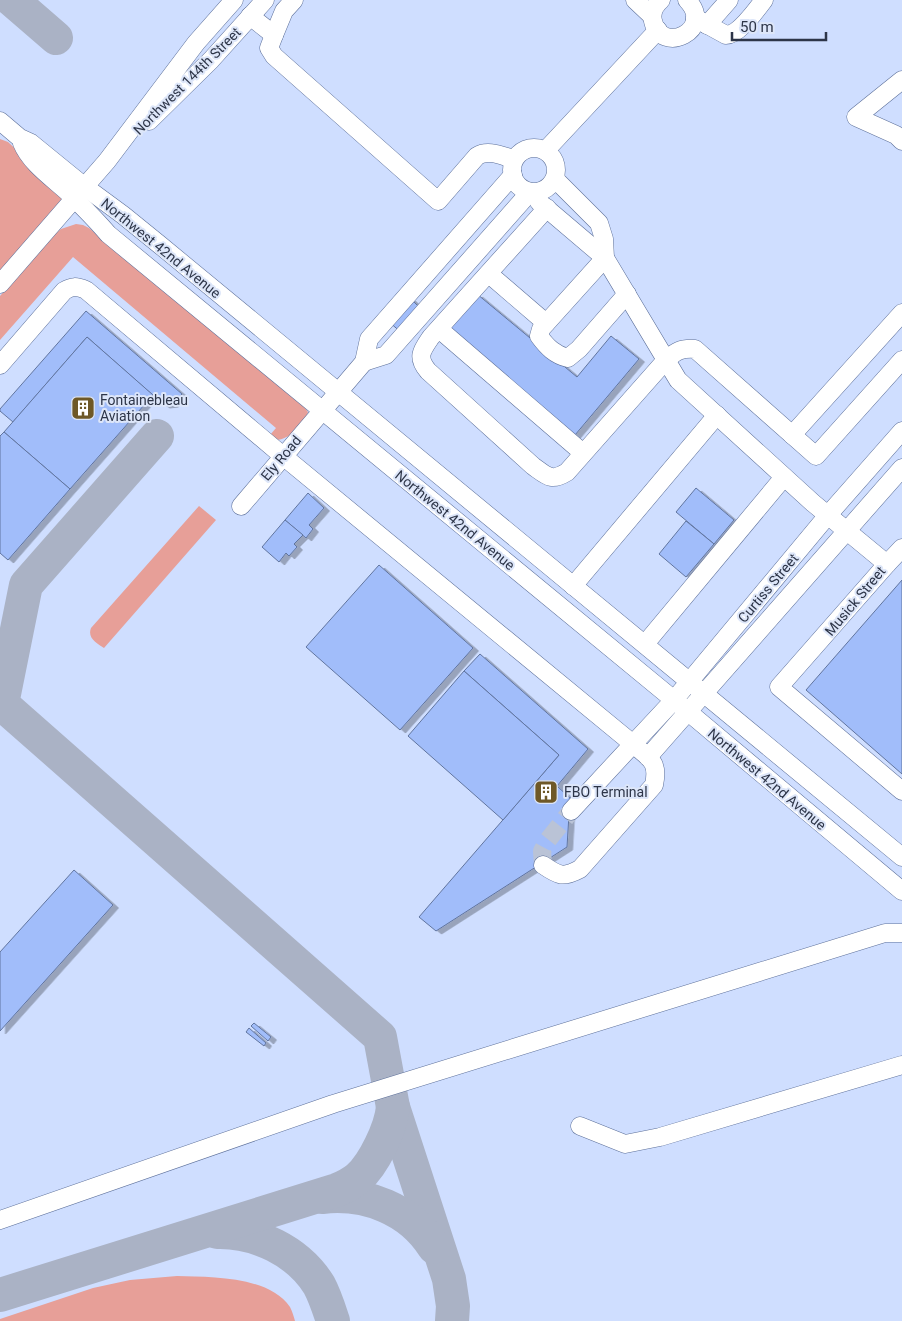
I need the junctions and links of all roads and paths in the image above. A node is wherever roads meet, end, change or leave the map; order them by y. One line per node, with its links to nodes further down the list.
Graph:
1 (234, 0): 17 (street, Northwest 144th Street)
2 (264, 0): 9 (street, Northwest 144th Street)
3 (294, 0): 12 (street)
4 (635, 0): 11 (street)
5 (661, 0): 11 (street)
6 (688, 0): 10 (street)
7 (728, 0): 10 (street)
8 (764, 0): 10 (street)
9 (250, 16): 12 (street); 17 (street, Northwest 144th Street)
10 (701, 21): 11 (street)
11 (655, 23): 16 (street)
12 (274, 35): 18 (street)
13 (902, 80): 15 (street)
14 (0, 121): 21 (street, Northwest 42nd Avenue)
15 (902, 141)
16 (546, 150): 18 (street); 19 (street)
17 (107, 161): 21 (street, Northwest 144th Street)
18 (513, 167): 20 (street); 24 (street)
19 (555, 179): 20 (street); 23 (street)
20 (534, 192): 22 (street); 26 (street)
21 (80, 193): 27 (street, Northwest 144th Street); 36 (street, Northwest 42nd Avenue); 37 (street, Northwest 42nd Avenue)
22 (547, 208): 23 (street); 25 (street)
23 (605, 258): 28 (street, Musick Street); 30 (street)
24 (432, 267): 26 (street); 34 (street)
25 (489, 274): 30 (street); 31 (street)
26 (450, 282): 34 (street)
27 (0, 284)
28 (627, 294): 30 (street); 32 (street, Musick Street)
29 (902, 313): 40 (street)
30 (546, 323)
31 (439, 329): 41 (street); 41 (street)
32 (666, 360): 38 (street, Musick Street); 40 (street); 41 (street)
33 (902, 360): 40 (street)
34 (364, 362): 36 (street, Ely Road)
35 (0, 365): 42 (street)
36 (338, 392): 37 (street, Ely Road); 50 (street, Northwest 42nd Avenue)
37 (321, 411): 42 (street, Ely Road); 54 (street, Northwest 42nd Avenue)
38 (717, 415): 44 (street, Musick Street); 50 (street)
39 (902, 431): 46 (street, Curtiss Street)
40 (792, 434)
41 (584, 453)
42 (283, 456): 45 (street, Ely Road); 56 (street)
43 (902, 468): 47 (street, Curtiss Street)
44 (784, 477): 46 (street, Musick Street); 51 (street)
45 (241, 506)
46 (828, 516): 47 (street, Musick Street); 52 (street, Curtiss Street)
47 (847, 530): 49 (street, Musick Street); 53 (street, Curtiss Street)
48 (902, 548): 49 (street)
49 (887, 564): 58 (street, Musick Street)
50 (573, 586): 51 (street, Northwest 42nd Avenue)
51 (645, 644): 52 (street, Northwest 42nd Avenue)
52 (690, 681): 53 (street, Northwest 42nd Avenue); 54 (street, Curtiss Street)
53 (705, 694): 55 (street, Curtiss Street); 60 (street, Northwest 42nd Avenue)
54 (674, 700): 55 (street, Northwest 42nd Avenue); 56 (street, Curtiss Street)
55 (688, 713): 57 (street, Curtiss Street); 62 (street, Northwest 42nd Avenue)
56 (633, 744): 57 (street); 59 (street, Curtiss Street)
57 (648, 757): 61 (street)
58 (902, 791)
59 (571, 811)
60 (902, 857)
61 (543, 865)
62 (902, 891)
63 (902, 933): 66 (street)
64 (902, 1065): 65 (street)
65 (580, 1126)
66 (0, 1220)

